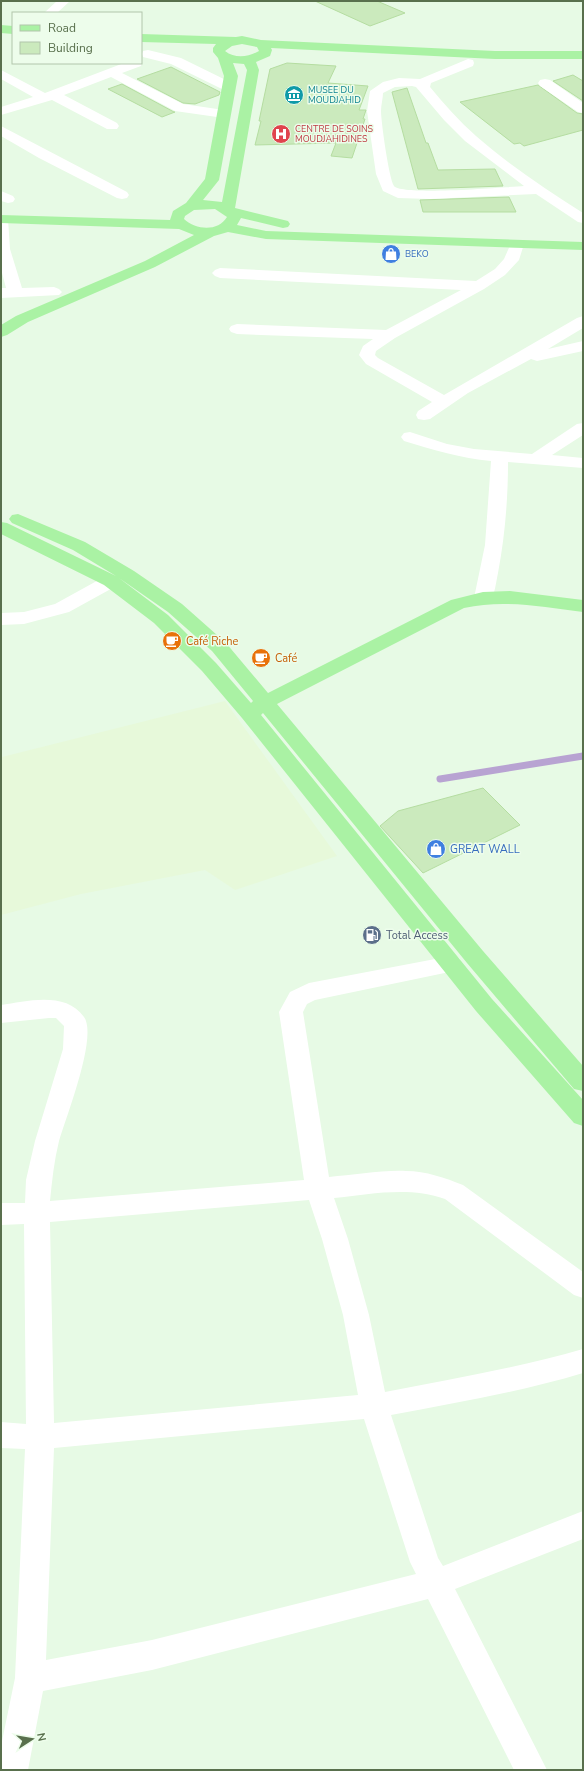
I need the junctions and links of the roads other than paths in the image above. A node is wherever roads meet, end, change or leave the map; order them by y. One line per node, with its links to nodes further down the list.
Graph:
1 (64, 1): 2 (street)
2 (51, 12)
3 (1, 29): 4 (main road)
4 (12, 30)
5 (1, 39): 6 (main road)
6 (12, 40)
7 (142, 40): 9 (main road)
8 (235, 41): 9 (main road); 10 (main road); 11 (main road)
9 (148, 49): 11 (main road); 20 (street)
10 (257, 53): 11 (main road); 12 (main road); 13 (main road); 30 (main road)
11 (222, 54): 20 (main road)
12 (583, 55)
13 (468, 63): 14 (main road); 18 (street)
14 (583, 63)
15 (134, 64): 16 (street)
16 (113, 73): 21 (street); 24 (street)
17 (1, 74): 21 (street)
18 (424, 84): 27 (street); 27 (street)
19 (545, 84): 22 (street)
20 (229, 87): 24 (main road)
21 (49, 96): 23 (street); 25 (street)
22 (583, 109)
23 (1, 111)
24 (224, 114): 29 (main road)
25 (112, 126)
26 (1, 130): 28 (street)
27 (538, 190): 32 (street)
28 (122, 195)
29 (187, 208): 30 (main road); 33 (main road); 34 (main road)
30 (229, 210): 35 (main road); 36 (main road)
31 (1, 219): 33 (main road); 42 (street)
32 (583, 219)
33 (104, 222): 34 (main road)
34 (184, 227): 35 (main road); 41 (main road)
35 (218, 229): 37 (main road); 46 (main road)
36 (583, 239)
37 (517, 244): 38 (main road); 40 (street)
38 (583, 246)
39 (220, 273): 40 (street)
40 (479, 286): 47 (street)
41 (54, 292): 42 (street); 43 (main road)
42 (8, 293)
43 (1, 317)
44 (583, 321): 49 (street)
45 (237, 329): 47 (street)
46 (1, 332)
47 (389, 335): 50 (street)
48 (583, 346): 49 (street)
49 (514, 361): 50 (street)
50 (443, 401): 51 (street)
51 (424, 415)
52 (583, 428): 55 (street)
53 (410, 437): 54 (street)
54 (500, 455): 55 (street); 60 (street)
55 (535, 459): 56 (street)
56 (583, 463)
57 (1, 511): 63 (main road)
58 (1, 527): 59 (main road)
59 (111, 581): 62 (street); 63 (main road)
60 (483, 598): 61 (main road); 63 (main road)
61 (583, 606)
62 (1, 619)
63 (258, 708): 64 (main road); 65 (main road)
64 (294, 737): 65 (main road); 68 (main road)
65 (273, 744): 66 (main road)
66 (451, 964): 69 (main road); 70 (street)
67 (1, 1014): 71 (street)
68 (583, 1082)
69 (583, 1116)
70 (318, 1189): 71 (street); 73 (street); 75 (street)
71 (37, 1213): 72 (street); 77 (street)
72 (1, 1214)
73 (583, 1287)
74 (583, 1361): 75 (street)
75 (374, 1406): 77 (street); 79 (street)
76 (1, 1435): 77 (street)
77 (40, 1437): 80 (street)
78 (583, 1525): 79 (street)
79 (436, 1583): 80 (street); 82 (street)
80 (30, 1678): 81 (street)
81 (12, 1770)
82 (531, 1770)

